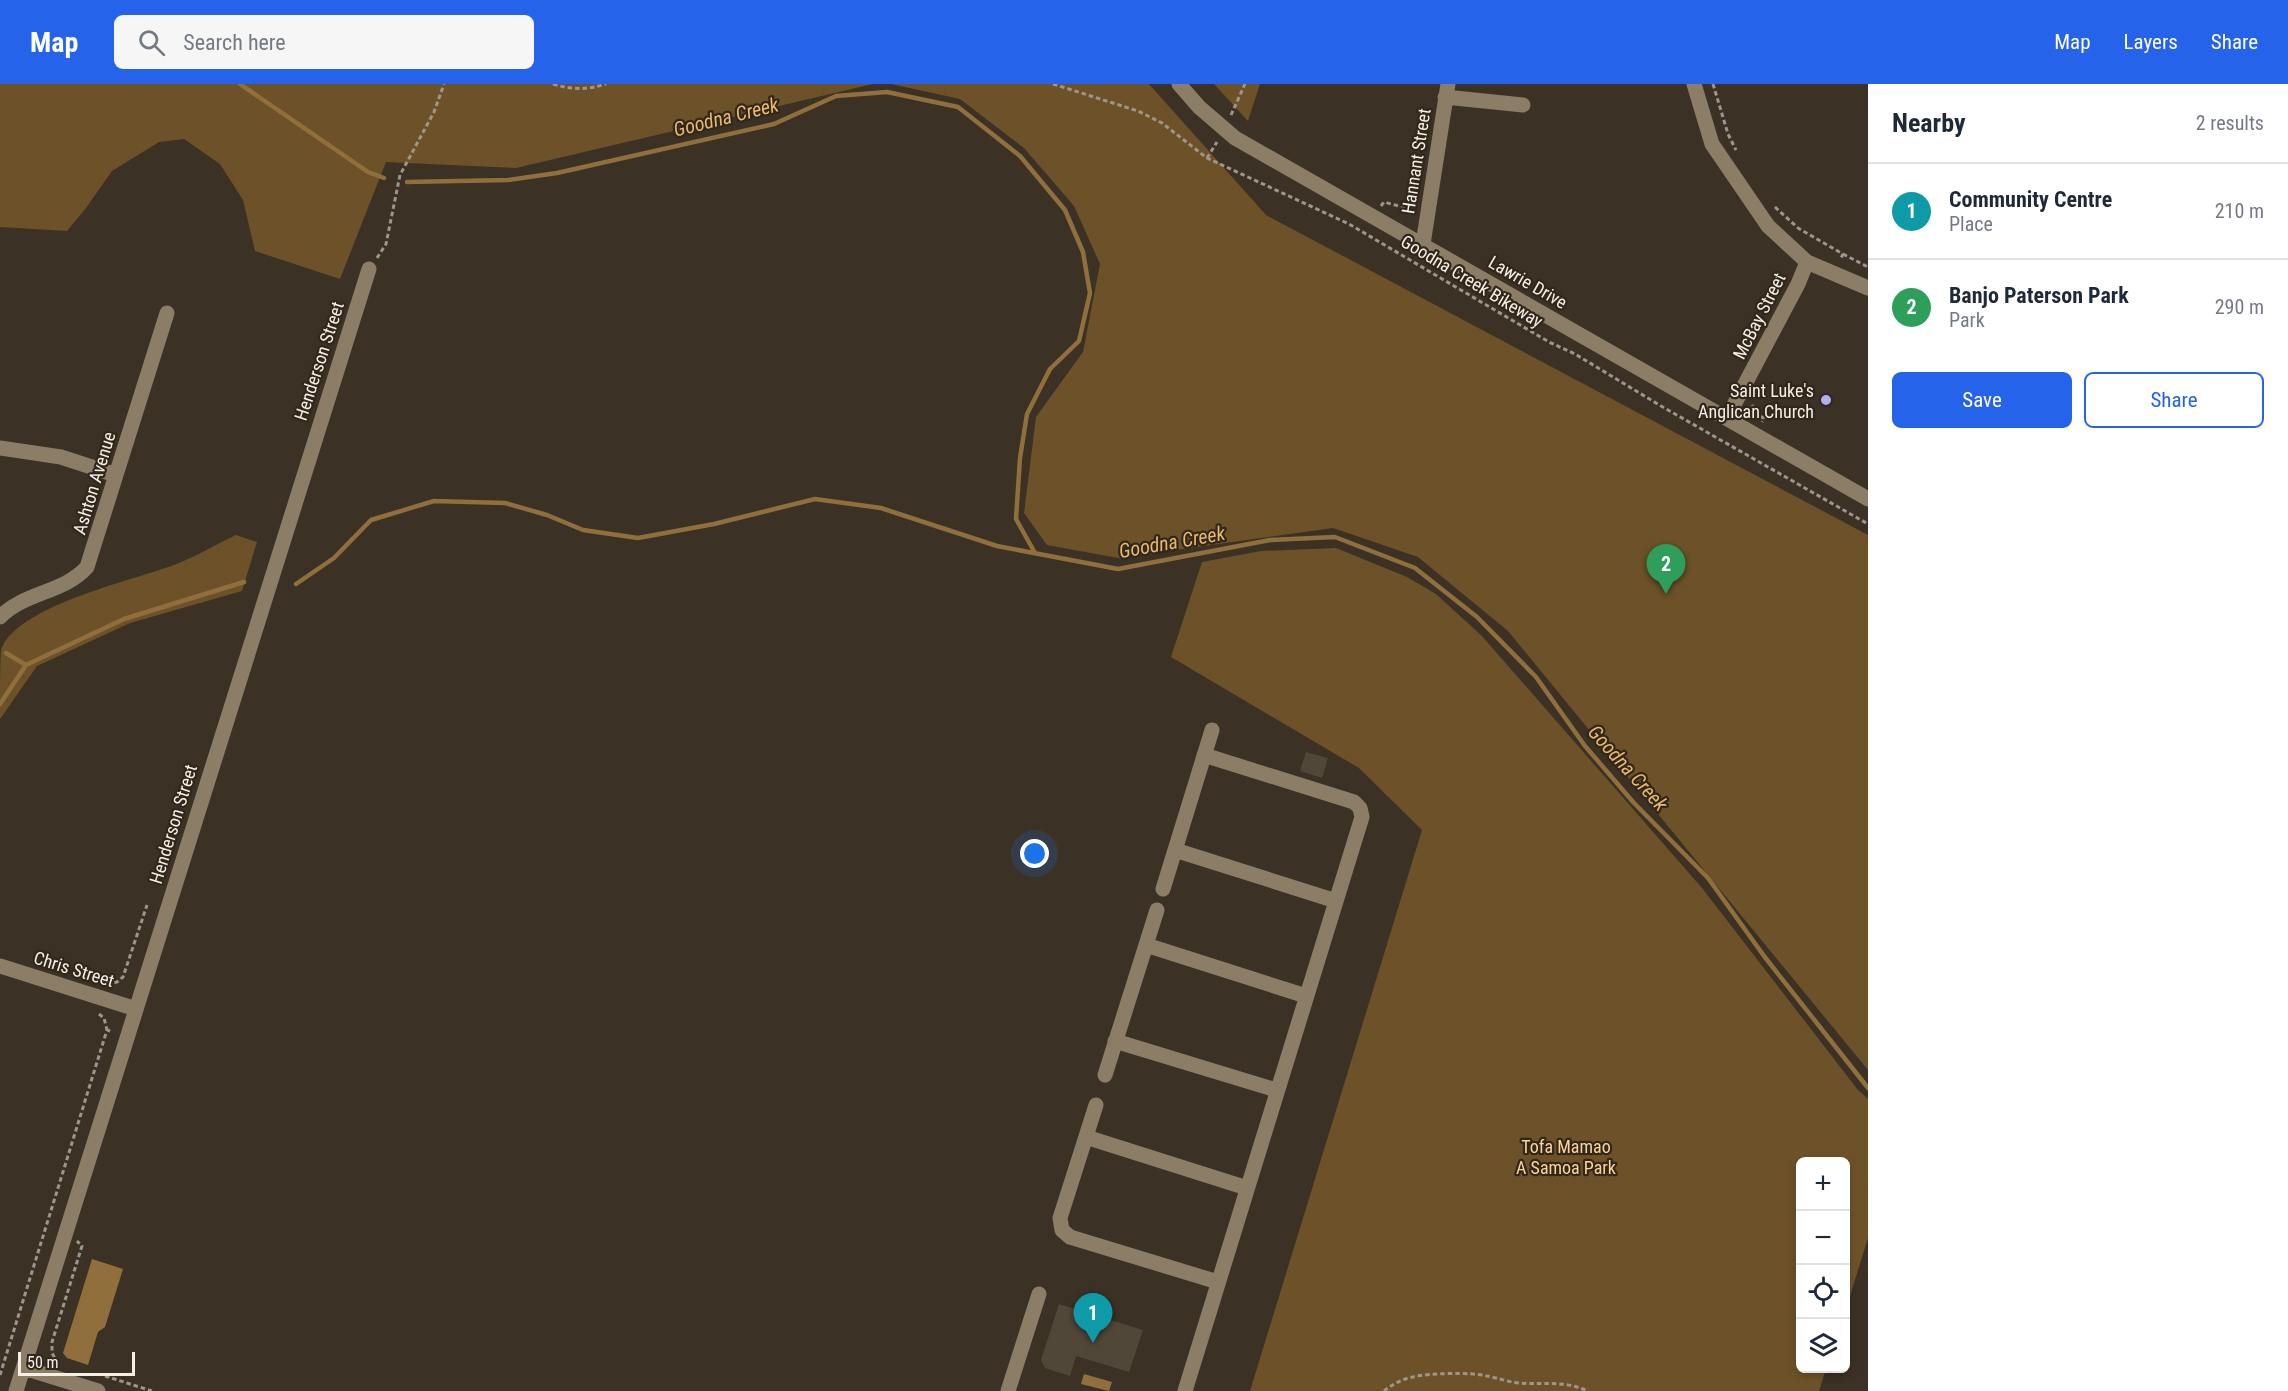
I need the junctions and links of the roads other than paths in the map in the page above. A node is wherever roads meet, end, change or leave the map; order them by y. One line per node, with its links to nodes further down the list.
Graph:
1 (1179, 84): 5 (street, Lawrie Drive)
2 (1695, 84): 6 (street)
3 (1447, 91): 4 (street); 5 (street, Hannant Street)
4 (1523, 105)
5 (1423, 244): 10 (street, Lawrie Drive)
6 (1807, 262): 8 (street); 10 (street, McBay Street)
7 (369, 269): 24 (street, Henderson Street)
8 (1868, 288)
9 (167, 313): 12 (street, Ashton Avenue)
10 (1726, 418): 13 (street, Lawrie Drive)
11 (0, 448): 12 (street)
12 (116, 476): 14 (street, Ashton Avenue)
13 (1868, 499)
14 (0, 617)
15 (1212, 730): 16 (street)
16 (1204, 755): 17 (street); 19 (street)
17 (1175, 850): 18 (street); 19 (street)
18 (1163, 889)
19 (1336, 901): 23 (street)
20 (1157, 910): 21 (street)
21 (1146, 945): 23 (street); 25 (street)
22 (0, 966): 24 (street, Chris Street)
23 (1306, 996): 27 (street)
24 (135, 1008): 33 (street, Henderson Street)
25 (1115, 1041): 26 (street); 27 (street)
26 (1105, 1075)
27 (1276, 1090): 30 (street)
28 (1096, 1106): 29 (street)
29 (1086, 1137): 30 (street); 31 (street)
30 (1247, 1188): 31 (street)
31 (1218, 1282): 37 (street)
32 (1039, 1294): 36 (street)
33 (24, 1368): 34 (street, Henderson Street); 35 (street)
34 (16, 1391)
35 (98, 1391)
36 (1008, 1391)
37 (1185, 1391)

